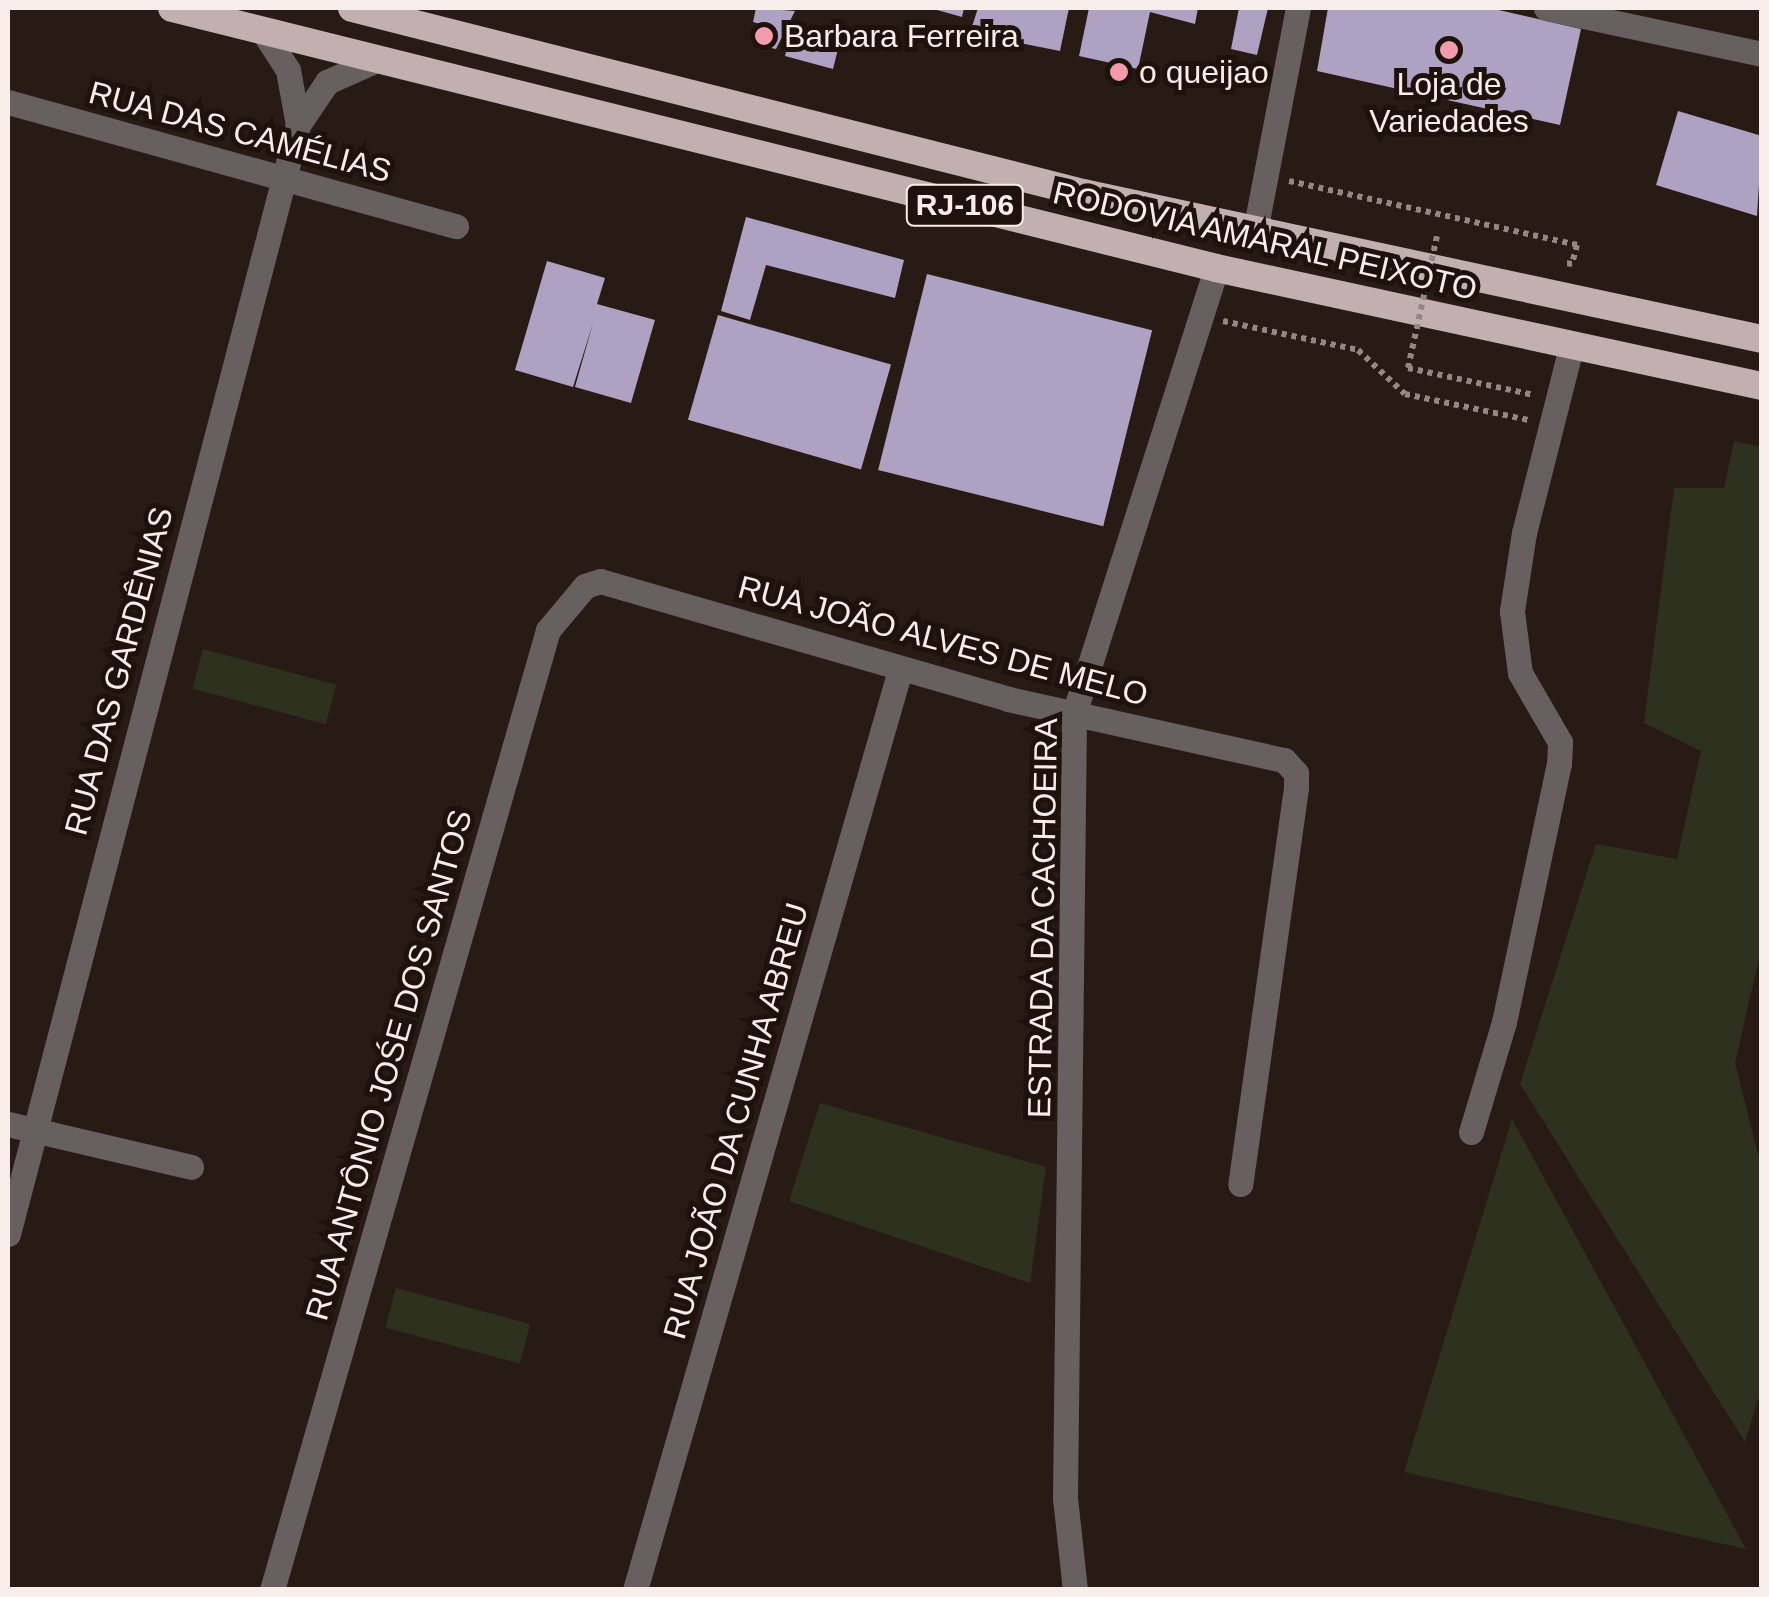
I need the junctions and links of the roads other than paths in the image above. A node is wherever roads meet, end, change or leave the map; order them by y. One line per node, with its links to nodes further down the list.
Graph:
1 (172, 8): 5 (highway, RODOVIA AMARAL PEIXOTO / RJ-106)
2 (352, 8): 12 (highway, RODOVIA AMARAL PEIXOTO / RJ-106)
3 (1298, 8): 12 (street)
4 (1546, 8): 6 (street)
5 (262, 30): 7 (highway, RODOVIA AMARAL PEIXOTO / RJ-106); 9 (street, RUA DAS GARDÊNIAS)
6 (1762, 54)
7 (379, 60): 9 (street, RUA DAS GARDÊNIAS); 13 (highway, RODOVIA AMARAL PEIXOTO / RJ-106)
8 (8, 102): 10 (street, RUA DAS CAMÉLIAS)
9 (298, 125): 10 (street, RUA DAS GARDÊNIAS)
10 (285, 175): 11 (street, RUA DAS CAMÉLIAS); 21 (street, RUA DAS GARDÊNIAS)
11 (456, 226)
12 (1255, 231): 14 (highway, RODOVIA AMARAL PEIXOTO / RJ-106)
13 (1216, 268): 15 (highway, RODOVIA AMARAL PEIXOTO / RJ-106); 19 (street, ESTRADA DA CACHOEIRA)
14 (1762, 339)
15 (1570, 348): 16 (highway, RODOVIA AMARAL PEIXOTO / RJ-106); 22 (street)
16 (1762, 386)
17 (600, 582): 18 (street, RUA JOÃO ALVES DE MELO); 26 (street, RUA ANTÔNIO JOŚE DOS SANTOS)
18 (900, 670): 19 (street, RUA JOÃO ALVES DE MELO); 27 (street, RUA JOÃO DA CUNHA ABREU)
19 (1074, 714): 24 (street, RUA JOÃO ALVES DE MELO); 28 (street, ESTRADA DA CACHOEIRA)
20 (8, 1124): 21 (street)
21 (33, 1131): 23 (street); 25 (street, RUA DAS GARDÊNIAS)
22 (1471, 1132)
23 (191, 1167)
24 (1240, 1184)
25 (8, 1234)
26 (272, 1590)
27 (635, 1590)
28 (1075, 1590)

